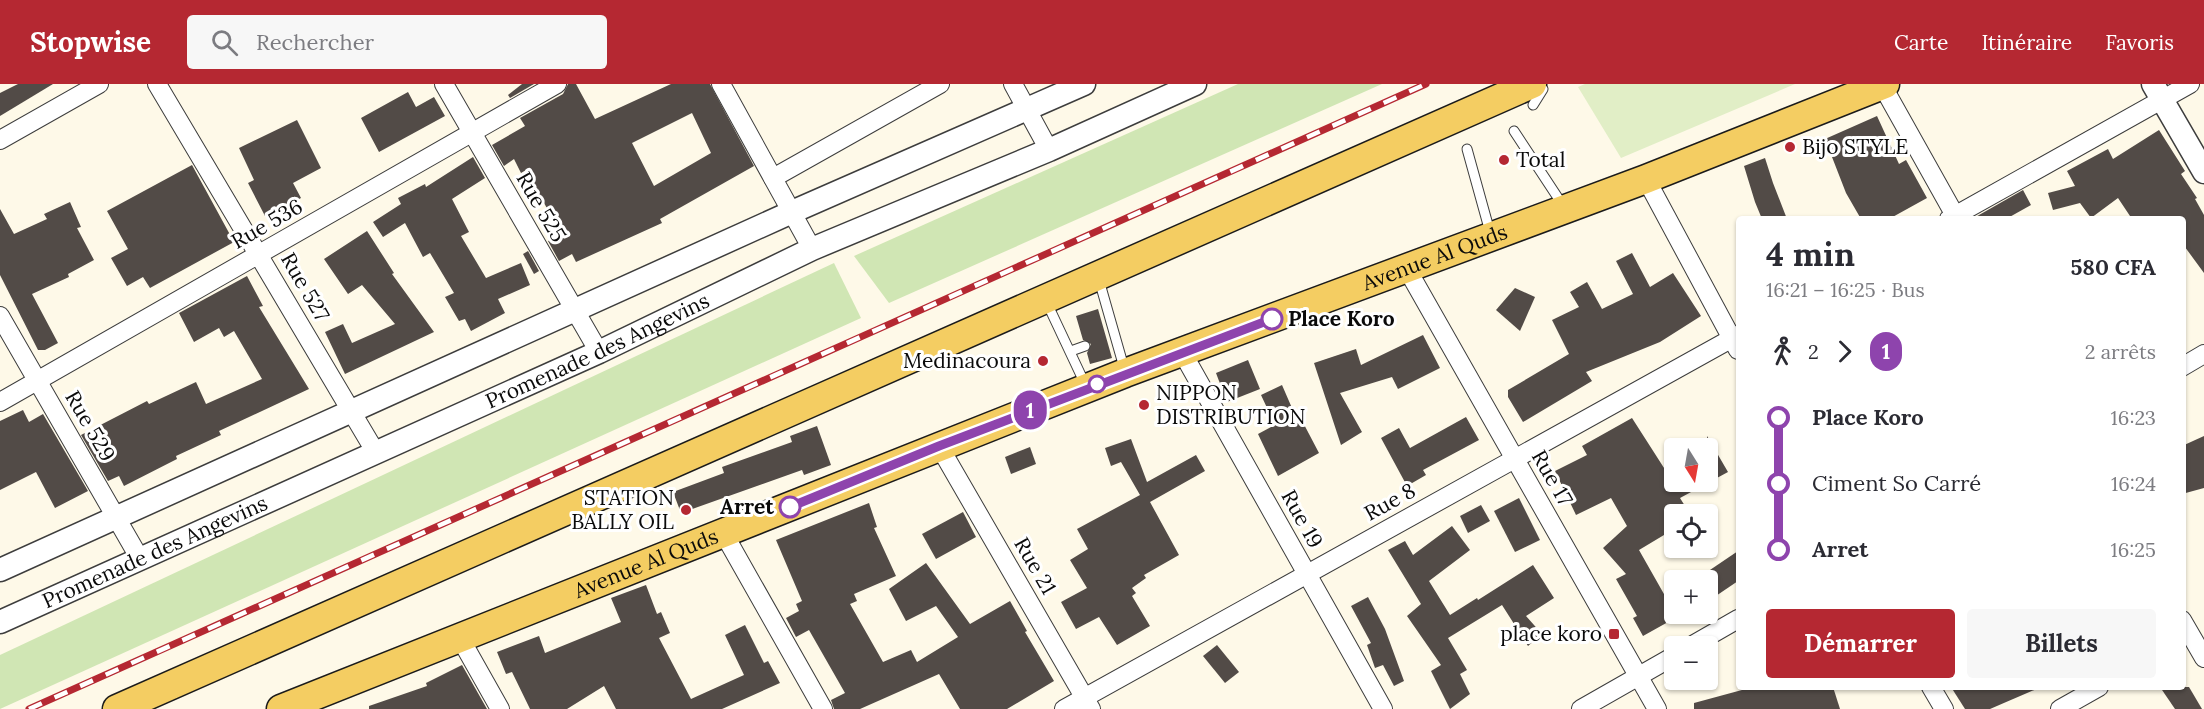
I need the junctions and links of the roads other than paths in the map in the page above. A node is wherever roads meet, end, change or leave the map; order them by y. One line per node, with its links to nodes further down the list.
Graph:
1 (99, 84): 18 (street)
2 (157, 84): 30 (street, Rue 527)
3 (444, 84): 17 (street, Rue 525)
4 (557, 84): 17 (street, Rue 536)
5 (721, 84): 22 (street)
6 (940, 84): 22 (street)
7 (1013, 84): 15 (street)
8 (1084, 84): 15 (street)
9 (1194, 84): 20 (street, Promenade des Angevins)
10 (1546, 84): 14 (lane)
11 (2190, 84): 13 (street)
12 (1883, 85): 23 (main road, Avenue Al Quds); 26 (street)
13 (2157, 92): 21 (street); 27 (street)
14 (1532, 94): 32 (main road)
15 (1027, 109): 20 (street); 25 (street)
16 (1514, 131): 24 (lane)
17 (472, 133): 30 (street, Rue 536); 34 (street, Rue 525)
18 (0, 140)
19 (1467, 149): 28 (lane)
20 (1049, 150): 29 (street, Promenade des Angevins)
21 (2204, 172)
22 (773, 178): 25 (street)
23 (1646, 178): 24 (main road, Avenue Al Quds); 36 (street)
24 (1566, 209): 28 (main road, Avenue Al Quds)
25 (792, 212): 29 (street); 34 (street)
26 (1953, 216)
27 (1957, 216)
28 (1492, 237): 31 (main road, Avenue Al Quds)
29 (812, 249): 39 (street, Promenade des Angevins)
30 (259, 254): 44 (street, Rue 536); 47 (street, Rue 527)
31 (1407, 270): 40 (main road, Avenue Al Quds); 50 (street, Rue 17)
32 (1098, 276): 33 (main road); 43 (lane)
33 (1045, 299): 38 (lane); 67 (main road)
34 (575, 311): 39 (street, Rue 525); 47 (street)
35 (0, 316): 44 (street, Rue 529)
36 (1736, 341): 50 (street, Rue 8)
37 (1085, 346): 38 (lane)
38 (1071, 351): 45 (lane)
39 (599, 352): 49 (street, Promenade des Angevins)
40 (1182, 352): 43 (main road, Avenue Al Quds); 55 (street, Rue 19)
41 (2204, 354): 42 (street)
42 (2186, 365)
43 (1125, 373): 45 (main road, Avenue Al Quds)
44 (37, 381): 46 (street, Rue 536); 51 (street, Rue 529)
45 (1087, 388): 48 (main road, Avenue Al Quds)
46 (0, 402)
47 (352, 411): 49 (street, Rue 527); 51 (street)
48 (939, 446): 52 (main road, Avenue Al Quds); 66 (street, Rue 21)
49 (376, 453): 53 (street, Promenade des Angevins)
50 (1515, 459): 55 (street, Rue 8); 63 (street, Rue 17)
51 (116, 517): 53 (street, Rue 529); 54 (street)
52 (724, 534): 60 (main road, Avenue Al Quds); 70 (street)
53 (140, 559): 57 (street, Promenade des Angevins)
54 (0, 570)
55 (1308, 574): 66 (street, Rue 8); 72 (street, Rue 19)
56 (1736, 620): 59 (street)
57 (0, 622)
58 (2190, 630): 61 (street)
59 (1708, 636)
60 (460, 638): 68 (main road, Avenue Al Quds); 69 (street)
61 (2204, 658)
62 (1664, 662): 63 (street)
63 (1638, 676): 73 (street); 74 (street, Rue 17)
64 (1933, 690): 75 (street)
65 (2094, 690): 76 (street)
66 (1088, 703): 71 (street, Rue 8)
67 (117, 709)
68 (281, 709)
69 (500, 709)
70 (824, 709)
71 (1064, 709)
72 (1383, 709)
73 (1581, 709)
74 (1657, 709)
75 (1944, 709)
76 (2060, 709)

